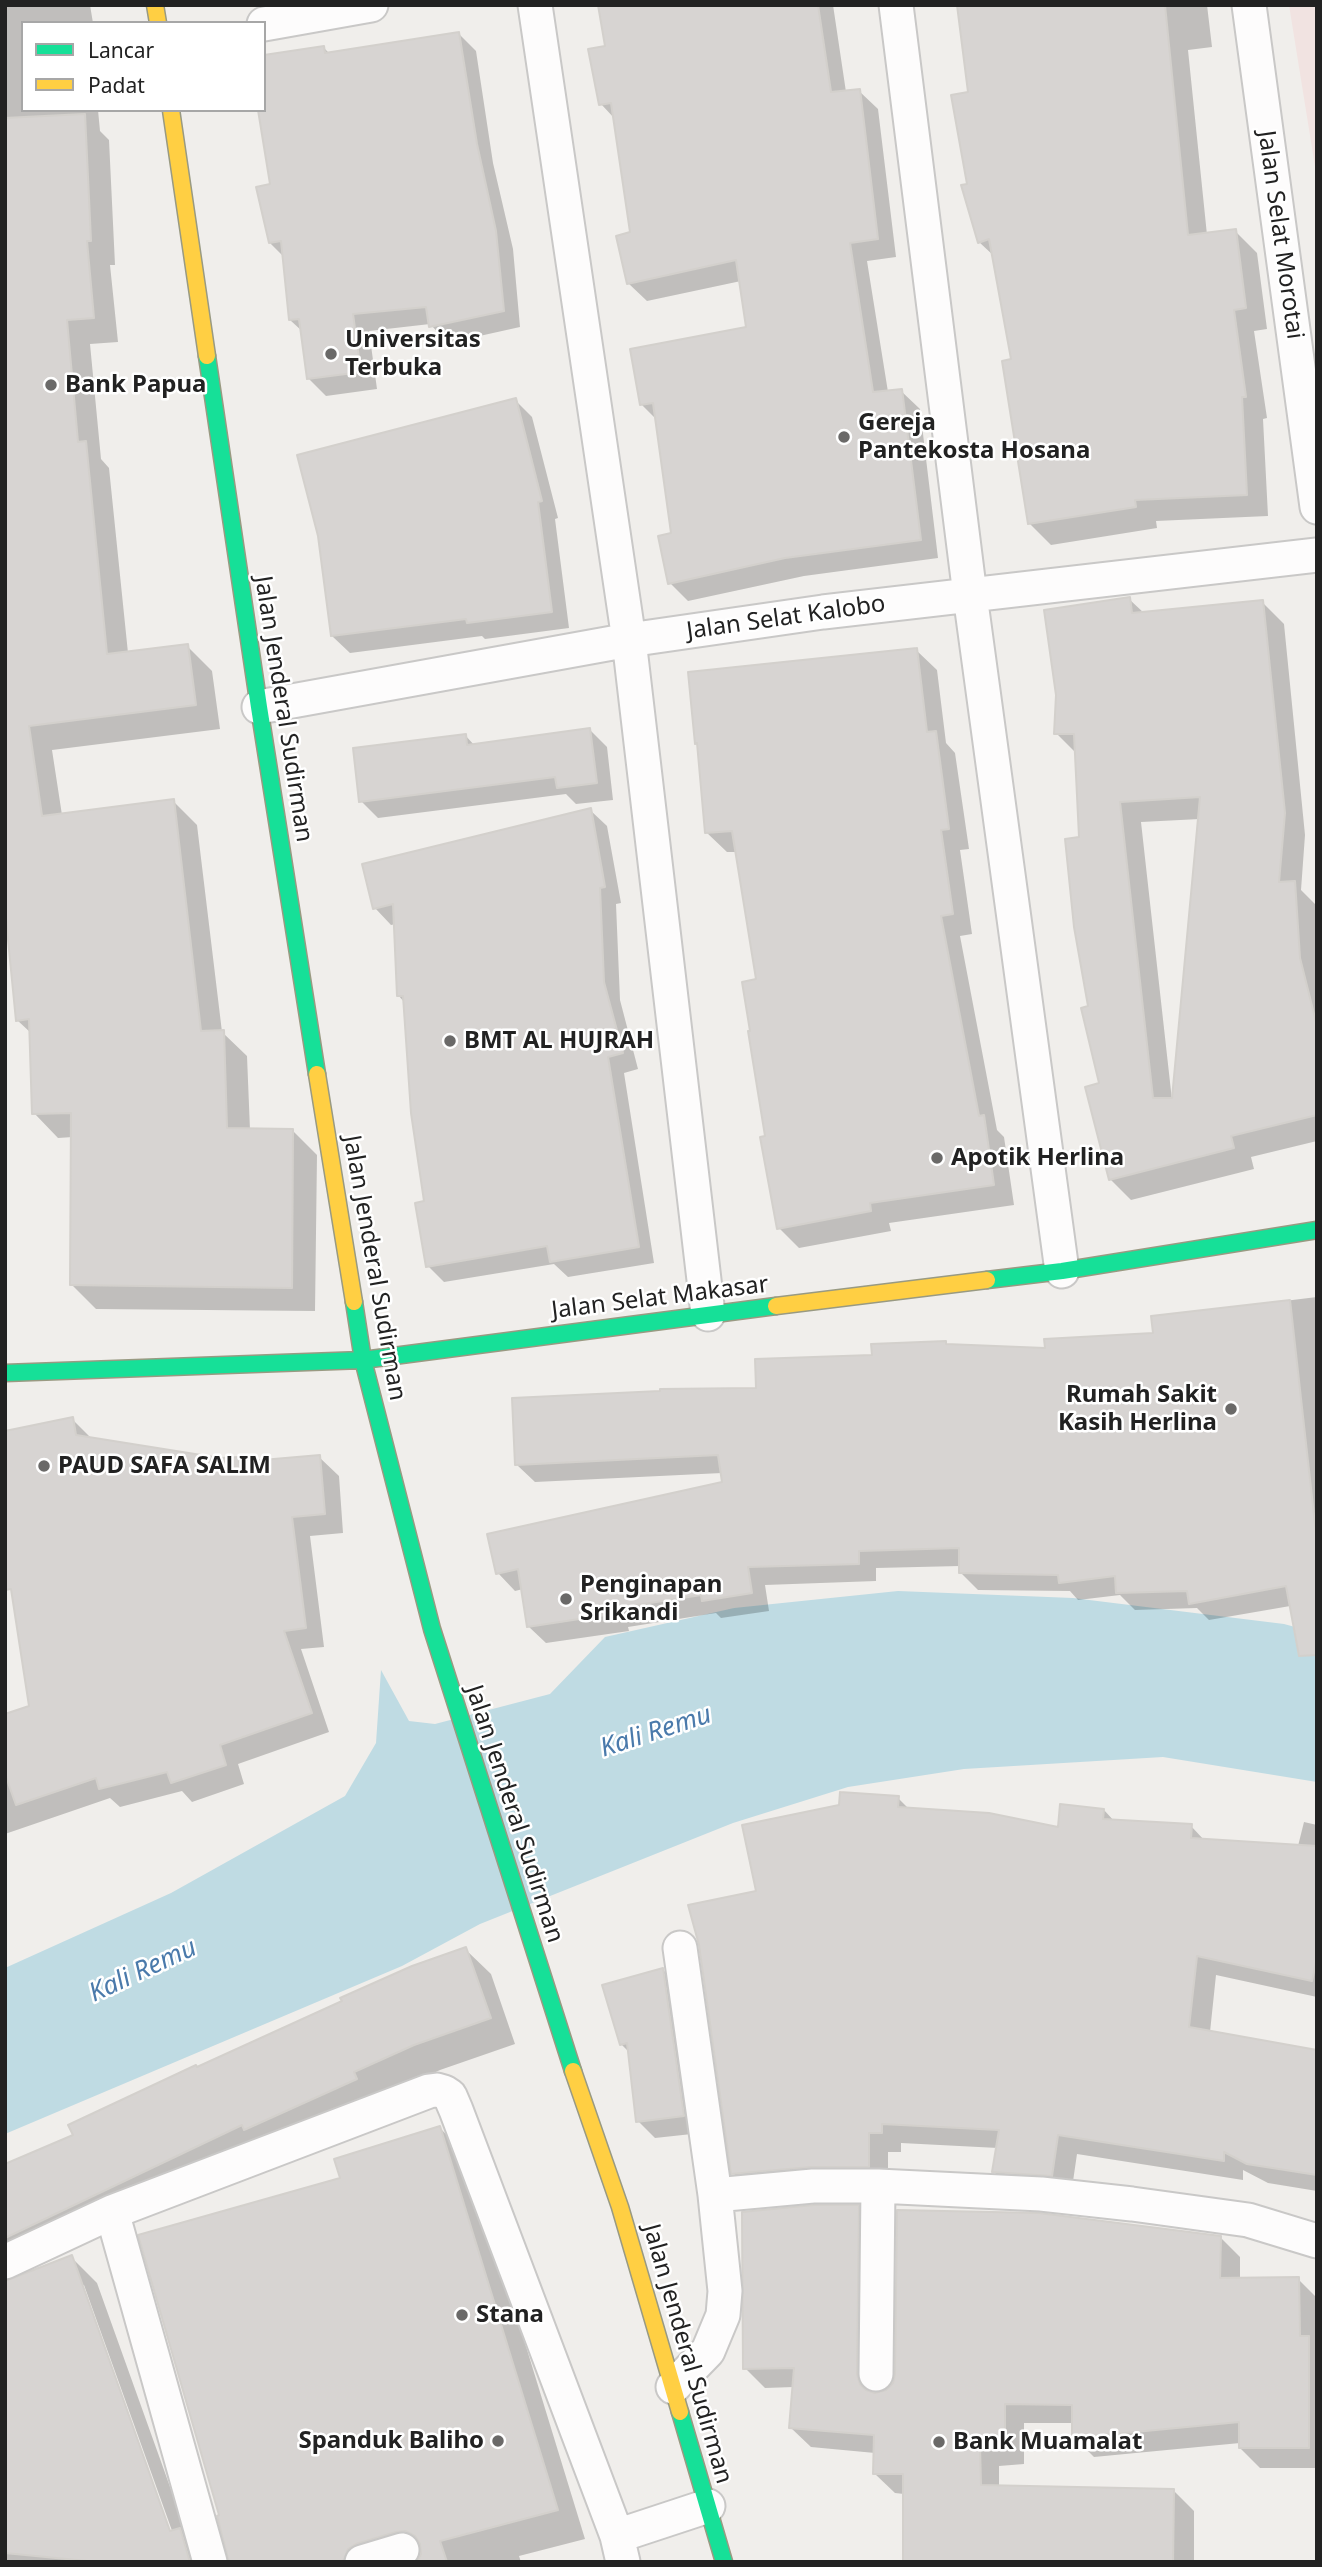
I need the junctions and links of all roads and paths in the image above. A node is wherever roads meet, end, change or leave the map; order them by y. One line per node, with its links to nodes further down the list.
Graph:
1 (371, 5): 5 (street)
2 (535, 5): 10 (street)
3 (895, 5): 9 (street)
4 (1249, 5): 7 (street, Jalan Selat Morotai)
5 (266, 24)
6 (171, 112): 11 (main road, Jalan Jenderal Sudirman)
7 (1317, 507)
8 (1317, 555): 9 (street, Jalan Selat Kalobo)
9 (970, 595): 10 (street, Jalan Selat Kalobo); 13 (street)
10 (629, 640): 11 (street, Jalan Selat Kalobo); 14 (street)
11 (259, 707): 15 (main road, Jalan Jenderal Sudirman)
12 (1317, 1230): 13 (main road, Jalan Selat Makasar)
13 (1062, 1271): 14 (main road, Jalan Selat Makasar)
14 (708, 1314): 15 (main road, Jalan Selat Makasar)
15 (363, 1360): 16 (main road, Jalan Selat Makasar); 24 (main road, Jalan Jenderal Sudirman)
16 (5, 1373)
17 (680, 1948): 19 (street)
18 (878, 2186): 19 (street); 21 (street); 23 (street)
19 (715, 2195): 24 (street)
20 (112, 2212): 22 (street); 26 (street); 28 (street)
21 (1317, 2241)
22 (5, 2262)
23 (876, 2374)
24 (673, 2387): 25 (main road, Jalan Jenderal Sudirman)
25 (708, 2506): 26 (street); 30 (main road, Jalan Jenderal Sudirman)
26 (620, 2549)
27 (402, 2550): 29 (street)
28 (210, 2562)
29 (362, 2562)
30 (724, 2562)

